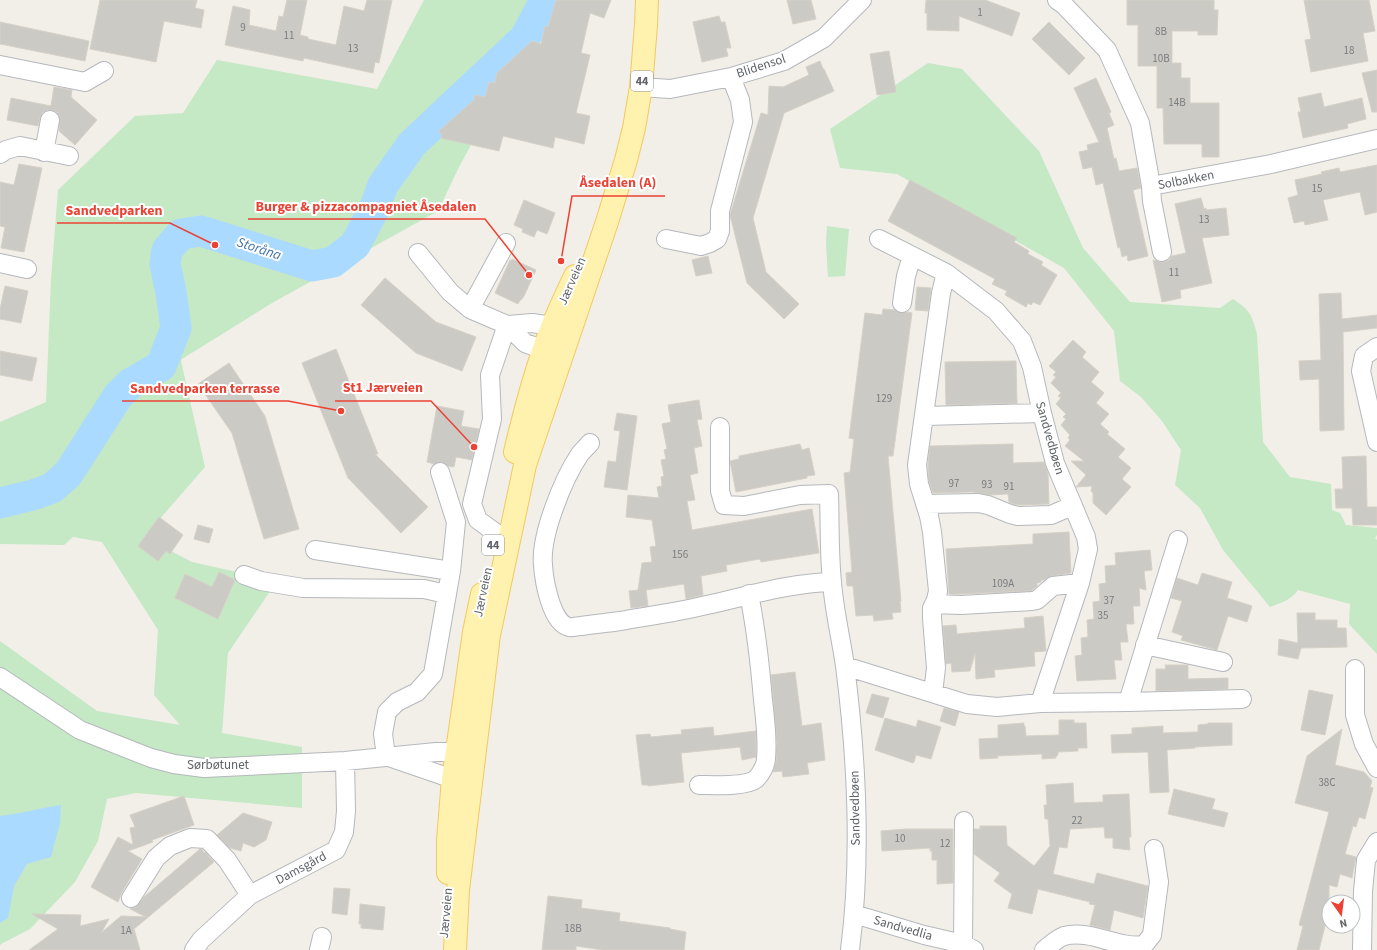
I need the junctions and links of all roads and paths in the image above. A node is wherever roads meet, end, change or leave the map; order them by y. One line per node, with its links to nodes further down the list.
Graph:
1 (647, 0): 7 (main road, Jærveien / 44)
2 (862, 0): 6 (street, Blidensol)
3 (1064, 2): 14 (street, Solbakken)
4 (0, 65): 5 (street)
5 (104, 71)
6 (731, 77): 7 (street, Blidensol); 15 (street)
7 (641, 87): 13 (main road, Jærveien / 44)
8 (50, 120): 10 (street)
9 (1377, 139): 14 (street, Solbakken)
10 (44, 152): 11 (street); 12 (street)
11 (0, 154)
12 (69, 156)
13 (626, 160): 27 (main road, Jærveien / 44); 28 (main road, Jærveien / 44)
14 (1151, 186): 19 (street)
15 (666, 239)
16 (879, 239): 20 (street, Sandvedbøen)
17 (506, 243): 25 (street)
18 (418, 252): 25 (street)
19 (1162, 252)
20 (912, 256): 23 (street, Sandvedbøen); 24 (street)
21 (0, 263): 22 (street)
22 (27, 269)
23 (946, 273): 31 (street, Sandvedbøen); 32 (street)
24 (902, 303)
25 (470, 309): 26 (street)
26 (506, 325): 27 (street); 30 (street); 39 (street)
27 (552, 326): 28 (street); 30 (main road, Jærveien / 44)
28 (565, 345): 30 (street); 62 (main road, Jærveien / 44)
29 (1377, 347): 34 (street)
30 (544, 350): 39 (main road, Jærveien / 44)
31 (1042, 413): 32 (street); 38 (street, Sandvedbøen)
32 (925, 416): 37 (street)
33 (720, 427): 44 (street, Sandvedbøen)
34 (1377, 442)
35 (590, 443): 47 (street)
36 (440, 472): 42 (street)
37 (925, 504): 38 (street); 48 (street)
38 (1072, 506): 45 (street, Sandvedbøen)
39 (496, 533): 58 (main road, Jærveien / 44)
40 (1178, 540): 49 (street)
41 (315, 550): 42 (street)
42 (451, 571): 46 (street)
43 (244, 575): 46 (street)
44 (832, 582): 47 (street); 51 (street, Sandvedbøen)
45 (1080, 583): 48 (street); 57 (street, Sandvedbøen)
46 (446, 594): 59 (street)
47 (749, 594): 63 (street)
48 (934, 604): 54 (street)
49 (1145, 645): 50 (street); 56 (street)
50 (1223, 662)
51 (845, 666): 54 (street); 69 (street, Sandvedbøen)
52 (1355, 669): 61 (street)
53 (0, 677): 60 (street, Sørbøtunet)
54 (933, 693): 57 (street)
55 (1242, 699): 56 (street)
56 (1128, 702): 57 (street)
57 (1040, 704)
58 (458, 752): 59 (street, Sørbøtunet); 62 (main road, Jærveien / 44)
59 (386, 756): 60 (street, Sørbøtunet); 62 (street, Sørbøtunet)
60 (344, 761): 67 (street, Damsgård)
61 (1377, 768)
62 (462, 776): 72 (main road, Jærveien / 44); 73 (main road, Jærveien / 44)
63 (699, 785)
64 (964, 822): 70 (street)
65 (1377, 842): 76 (street)
66 (1154, 849): 75 (street)
67 (250, 895): 68 (street); 71 (street, Damsgård)
68 (131, 898)
69 (854, 914): 70 (street, Sandvedlia); 74 (street, Sandvedbøen)
70 (968, 947)
71 (194, 950)
72 (442, 950)
73 (455, 950)
74 (850, 950)
75 (1044, 950)
76 (1362, 950)

